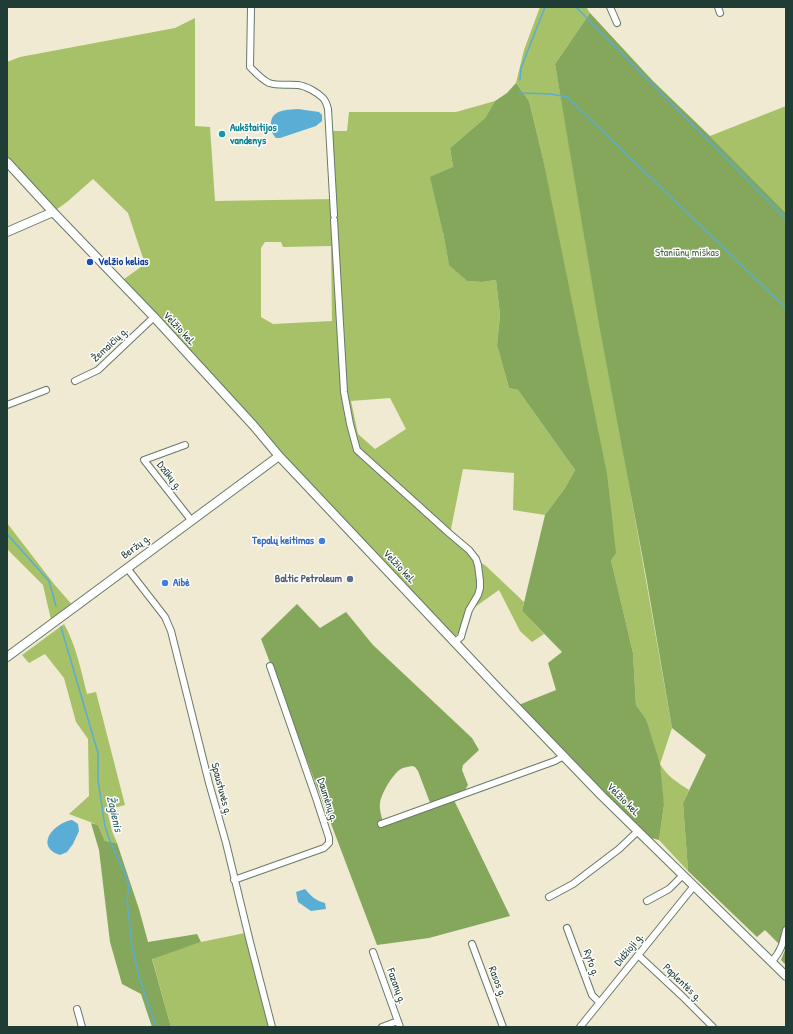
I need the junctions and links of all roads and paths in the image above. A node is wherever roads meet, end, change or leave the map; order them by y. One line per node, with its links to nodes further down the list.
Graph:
1 (251, 7): 15 (street)
2 (610, 7): 3 (street)
3 (618, 23)
4 (7, 162): 5 (main road, Velžio kel.)
5 (53, 212): 6 (main road); 7 (main road, Velžio kel.)
6 (7, 232)
7 (154, 318): 8 (street, Žemaičių g.); 12 (main road, Velžio kel.)
8 (75, 381)
9 (46, 390): 10 (street)
10 (7, 405)
11 (185, 446): 13 (street, Dzūkų g.)
12 (279, 456): 13 (main road, Beržų g.); 15 (main road, Velžio kel.)
13 (191, 520): 14 (main road, Beržų g.)
14 (127, 568): 16 (main road, Beržų g.); 22 (street, Spaustuvės g.)
15 (455, 642): 18 (main road, Velžio kel.)
16 (7, 657)
17 (270, 666): 22 (street, Daumėnų g.)
18 (564, 756): 19 (street); 20 (main road, Velžio kel.)
19 (381, 824)
20 (638, 831): 21 (main road, Velžio kel.); 24 (street)
21 (682, 875): 23 (main road, Velžio kel.); 25 (street)
22 (234, 880): 37 (street, Spaustuvės g.)
23 (694, 886): 30 (street, Didžioji g.); 31 (main road, Velžio kel.)
24 (549, 897)
25 (647, 901)
26 (568, 928): 33 (street, Ryto g.)
27 (786, 930): 31 (street)
28 (472, 944): 39 (street, Rasos g.)
29 (373, 952): 35 (street, Fazanų g.)
30 (638, 955): 33 (street, Didžioji g.); 41 (street, Paplentės g.)
31 (771, 962): 32 (main road, Velžio kel.)
32 (786, 976)
33 (599, 1002): 40 (street, Didžioji g.)
34 (76, 1009): 36 (street)
35 (399, 1024): 38 (street)
36 (82, 1027)
37 (272, 1027)
38 (382, 1027)
39 (503, 1027)
40 (580, 1027)
41 (713, 1027)

